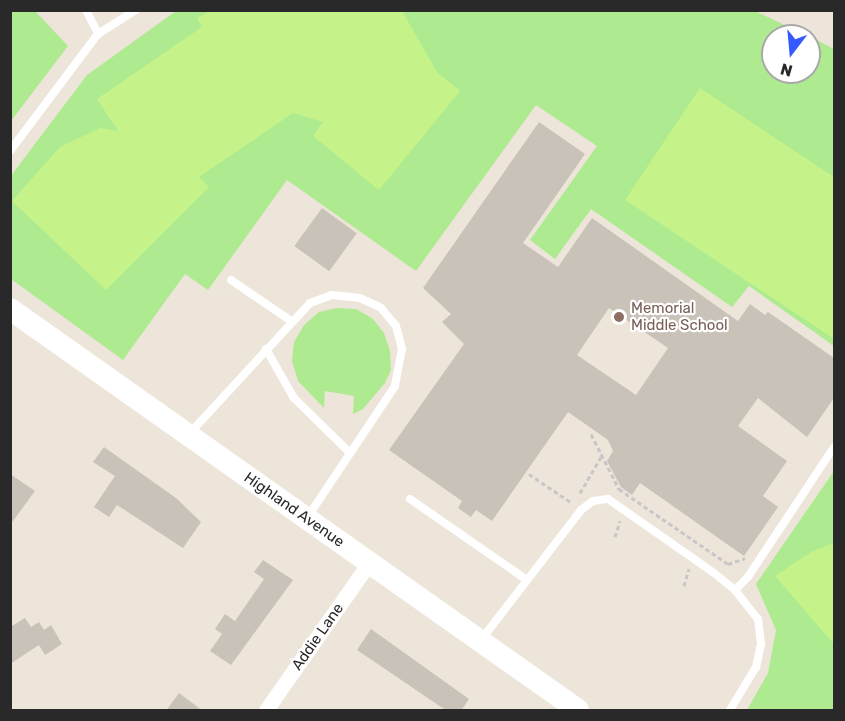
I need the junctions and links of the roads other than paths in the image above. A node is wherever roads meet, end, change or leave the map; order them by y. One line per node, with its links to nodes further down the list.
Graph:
1 (86, 10): 3 (lane)
2 (136, 10): 3 (lane)
3 (98, 34): 4 (lane)
4 (10, 151)
5 (231, 279): 7 (lane)
6 (10, 309): 9 (street, Highland Avenue)
7 (291, 321): 8 (lane); 11 (lane)
8 (266, 349): 9 (lane); 11 (lane)
9 (188, 435): 13 (street, Highland Avenue)
10 (834, 447): 16 (lane)
11 (350, 453): 13 (lane)
12 (410, 499): 15 (lane)
13 (306, 519): 14 (street, Highland Avenue)
14 (369, 563): 17 (street, Highland Avenue); 18 (street, Addie Lane)
15 (527, 580): 16 (lane); 17 (lane)
16 (735, 590): 20 (lane)
17 (480, 641): 19 (street, Highland Avenue)
18 (266, 711)
19 (578, 711)
20 (730, 711)

